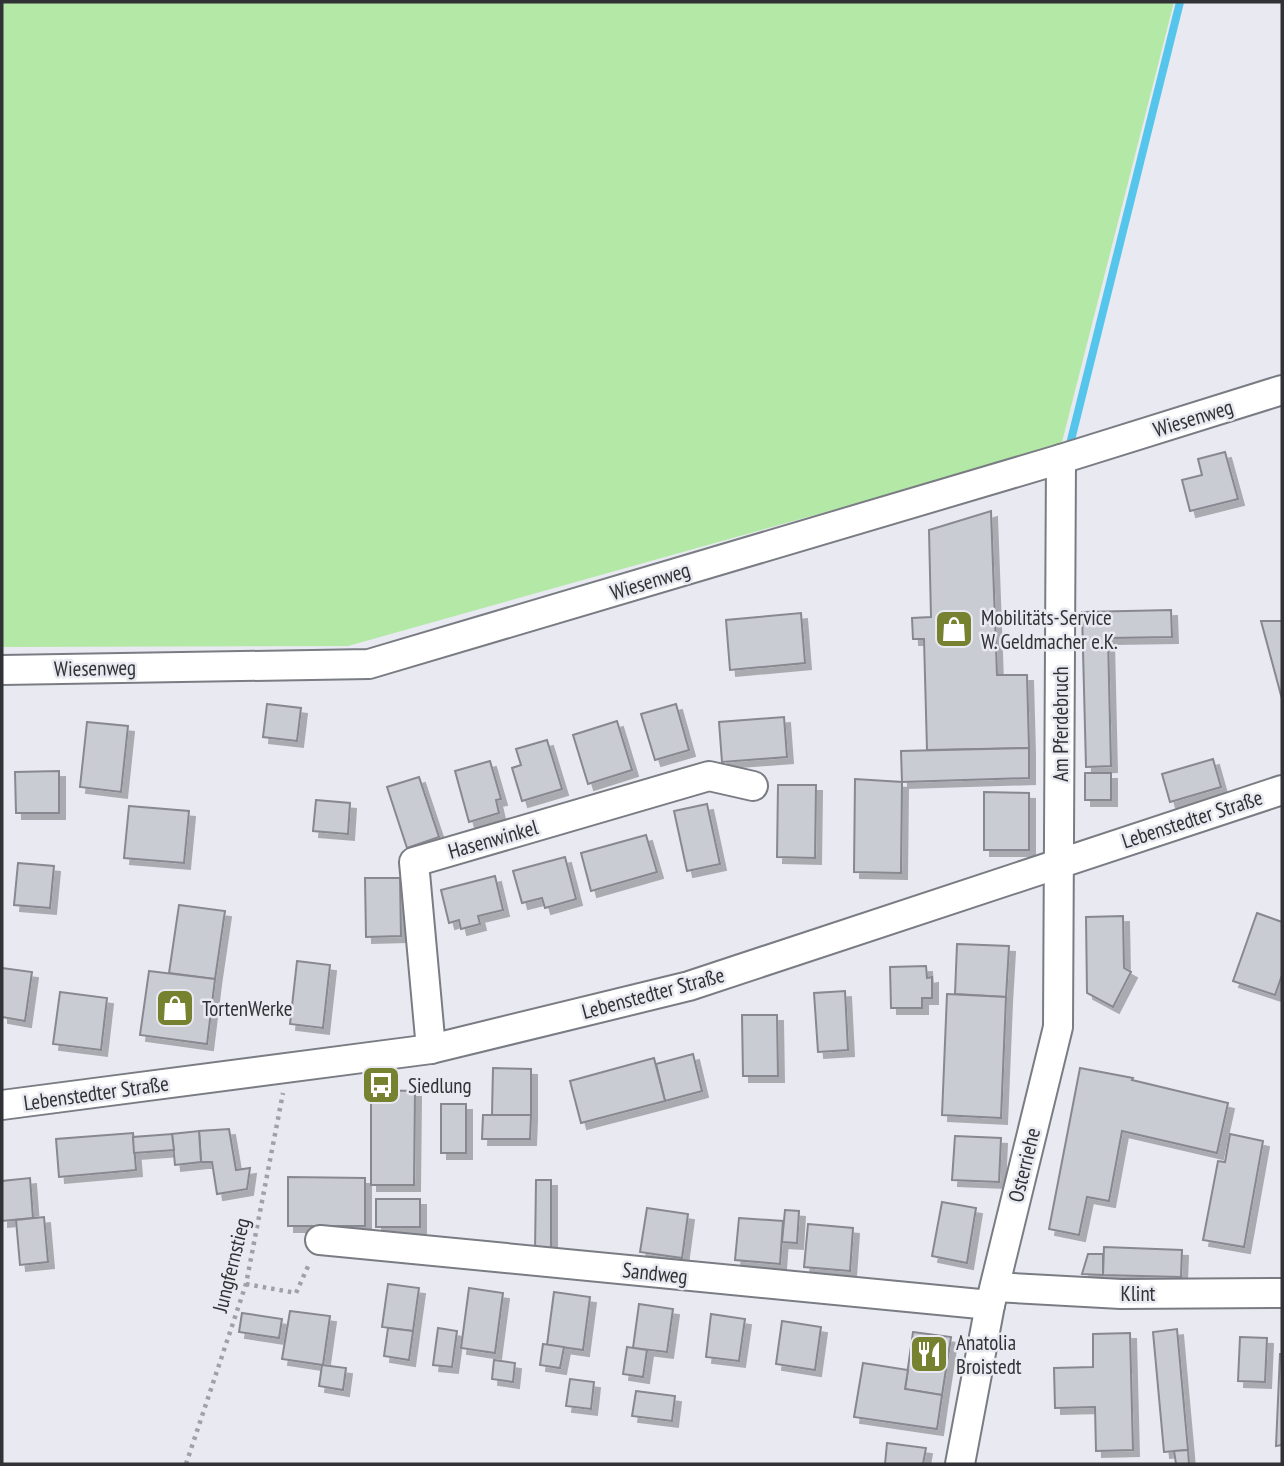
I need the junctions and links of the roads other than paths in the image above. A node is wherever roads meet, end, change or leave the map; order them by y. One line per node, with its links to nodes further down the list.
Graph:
1 (1282, 390): 2 (street, Wiesenweg)
2 (1061, 459): 3 (street, Wiesenweg); 6 (street, Am Pferdebruch)
3 (2, 670)
4 (753, 786): 7 (street, Hasenwinkel)
5 (1282, 790): 6 (street, Lebenstedter Straße)
6 (1060, 863): 7 (street, Lebenstedter Straße); 11 (street, Osterriehe)
7 (431, 1049): 8 (street, Lebenstedter Straße)
8 (2, 1105)
9 (320, 1240): 11 (street, Sandweg)
10 (1282, 1293): 11 (street, Klint)
11 (992, 1296): 12 (street, Osterriehe)
12 (960, 1464)

